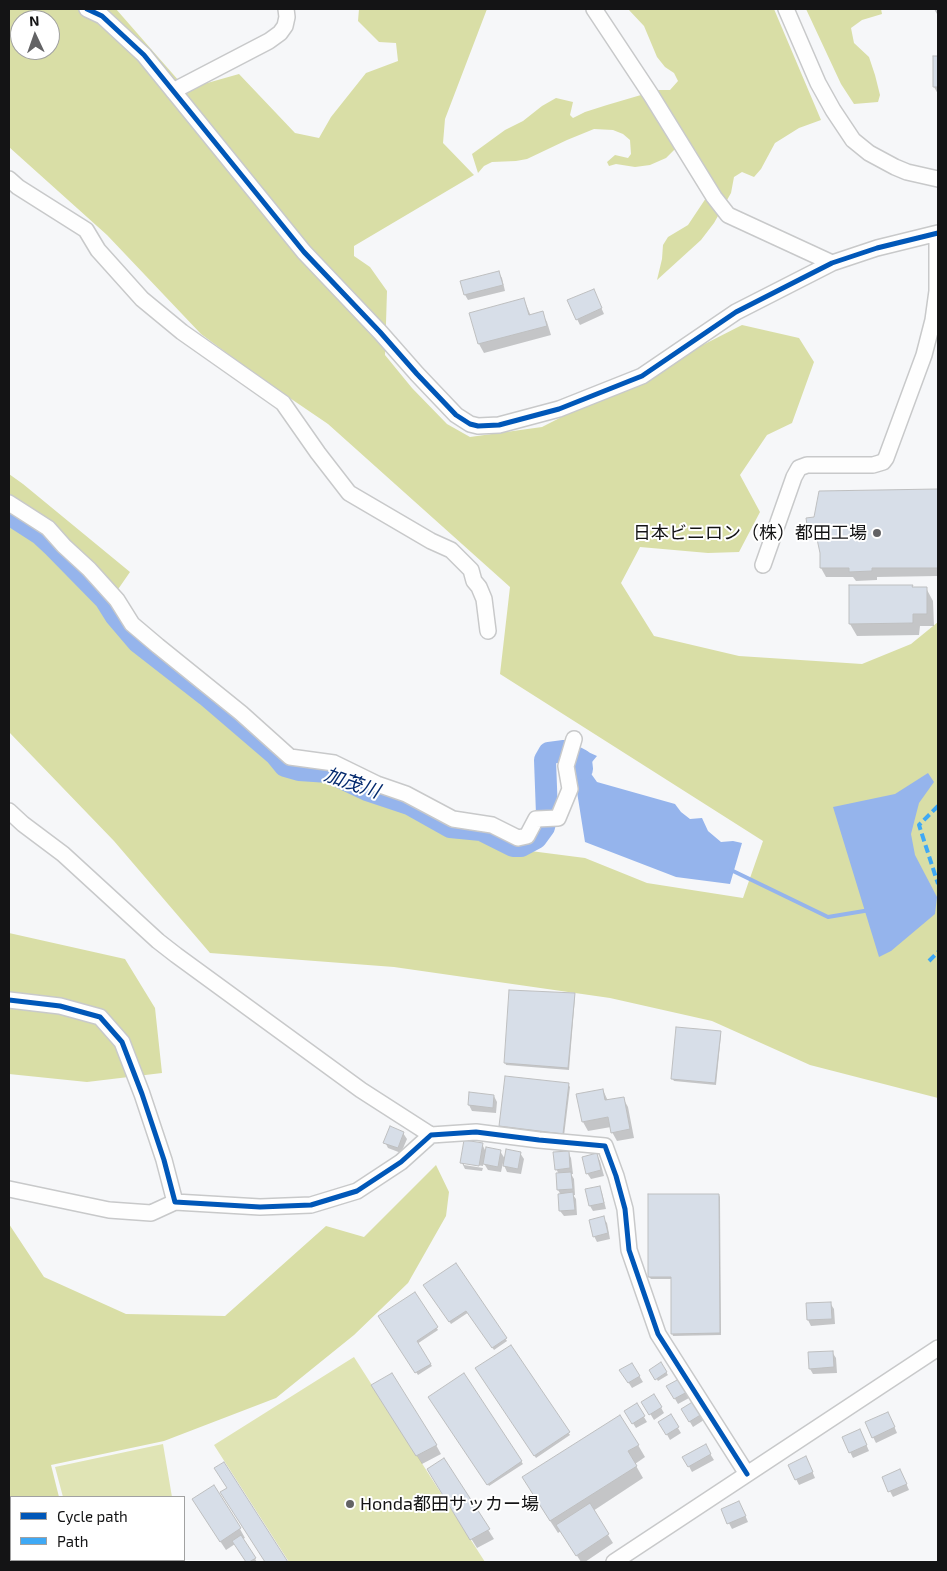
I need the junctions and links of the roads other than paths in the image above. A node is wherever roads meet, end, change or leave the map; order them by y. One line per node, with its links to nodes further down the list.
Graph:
1 (87, 9): 5 (street)
2 (286, 9): 5 (street)
3 (594, 9): 9 (street)
4 (786, 9): 6 (street)
5 (172, 91): 9 (street)
6 (938, 178)
7 (9, 179): 13 (street)
8 (938, 234): 9 (street); 10 (street)
9 (832, 263)
10 (931, 355): 12 (street)
11 (9, 503): 14 (street)
12 (763, 565)
13 (488, 631)
14 (574, 738)
15 (9, 811): 17 (street)
16 (9, 1000): 19 (street)
17 (431, 1135): 19 (street); 21 (street)
18 (9, 1189): 19 (street)
19 (175, 1202)
20 (938, 1348): 21 (street)
21 (747, 1474): 22 (street)
22 (614, 1562)

